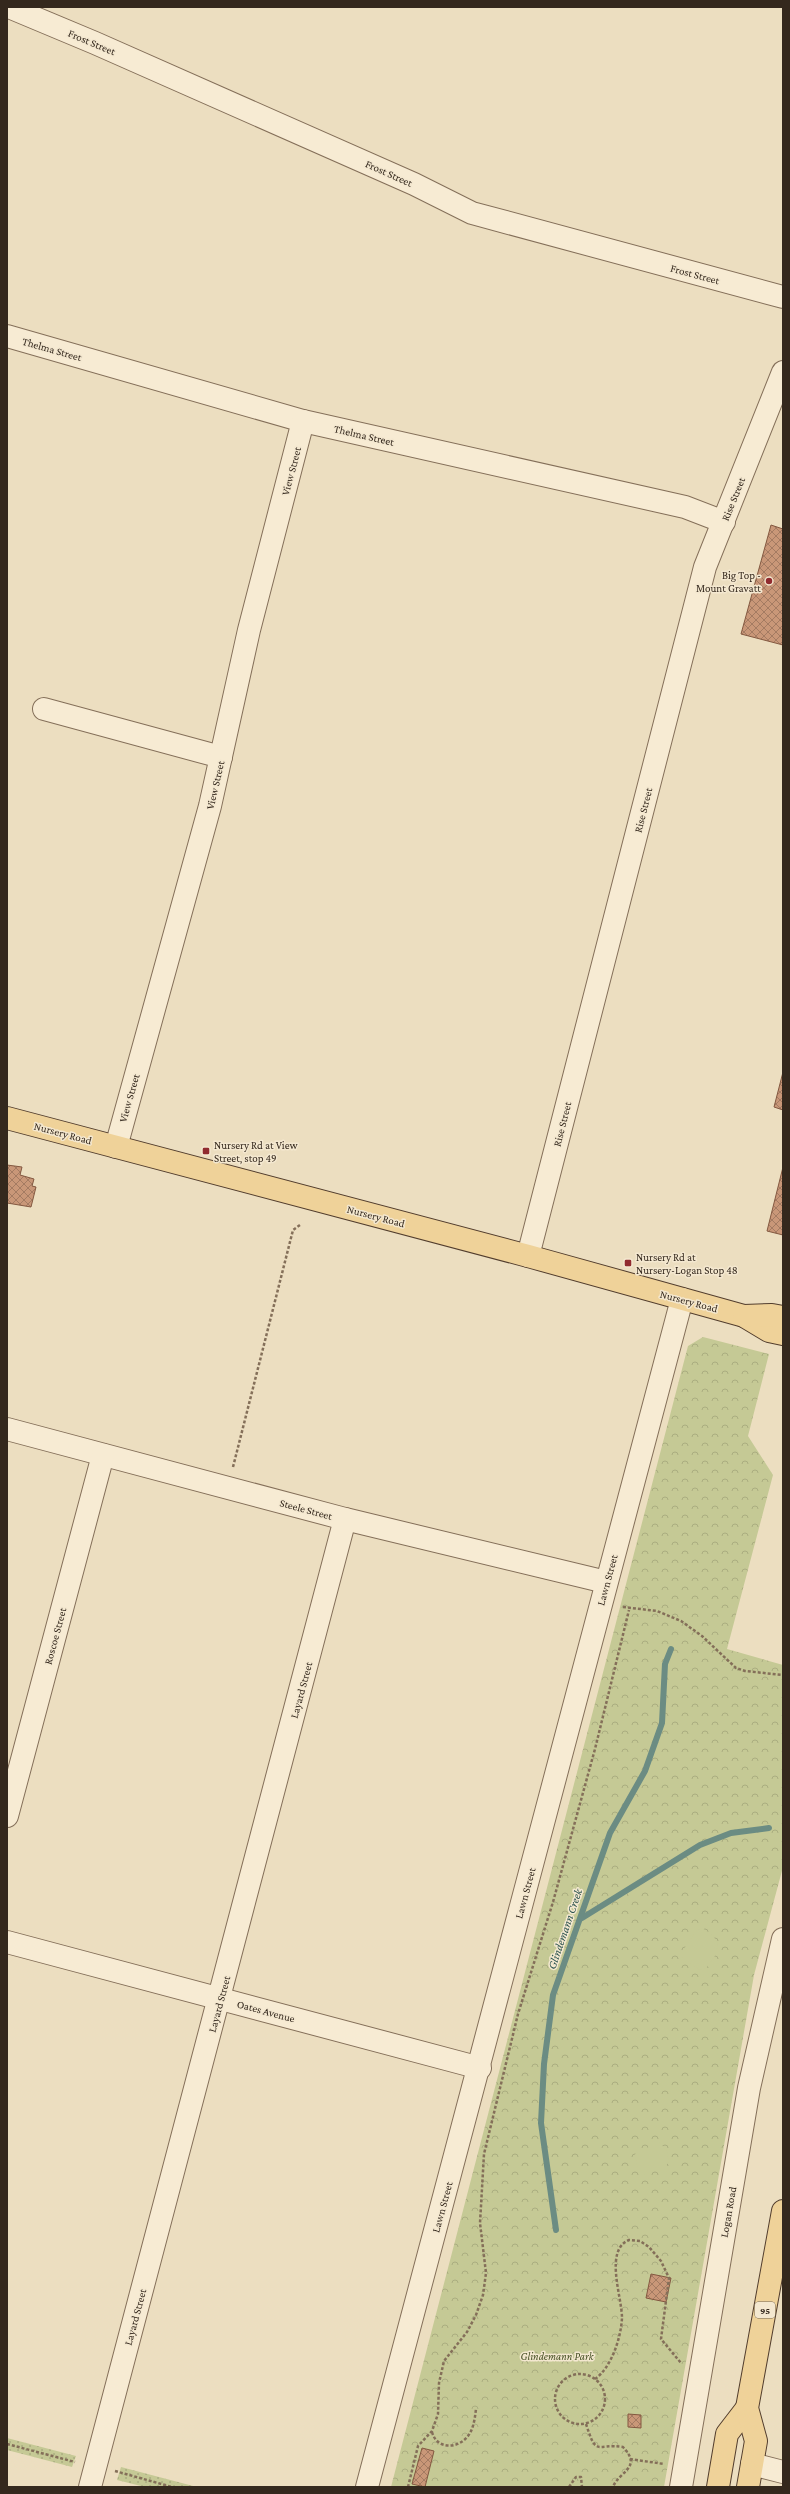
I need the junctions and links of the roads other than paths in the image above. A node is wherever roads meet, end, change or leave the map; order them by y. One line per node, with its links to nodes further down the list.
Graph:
1 (9, 7): 2 (street, Frost Street)
2 (783, 298)
3 (7, 336): 5 (street, Thelma Street)
4 (783, 372): 6 (street, Rise Street)
5 (304, 421): 6 (street, Thelma Street); 8 (street, View Street)
6 (724, 522): 11 (street, Rise Street)
7 (44, 709): 8 (street)
8 (221, 757): 10 (street, View Street)
9 (7, 1118): 10 (main road, Nursery Road)
10 (116, 1147): 11 (main road, Nursery Road)
11 (528, 1256): 12 (main road, Nursery Road)
12 (682, 1299): 13 (main road, Nursery Road); 19 (street, Lawn Street)
13 (744, 1316): 14 (main road, Nursery Road); 15 (main road, Nursery Road)
14 (783, 1317)
15 (783, 1334)
16 (7, 1429): 17 (street, Steele Street)
17 (103, 1455): 18 (street, Steele Street); 20 (street, Roscoe Street)
18 (345, 1519): 19 (street, Steele Street); 23 (street, Layard Street)
19 (604, 1591): 24 (street, Lawn Street)
20 (7, 1816)
21 (783, 1939): 29 (street, Logan Road)
22 (7, 1942): 23 (street, Oates Avenue)
23 (220, 1999): 24 (street, Oates Avenue); 30 (street, Layard Street)
24 (480, 2068): 31 (street, Lawn Street)
25 (783, 2211): 26 (main road, 95)
26 (747, 2408): 27 (main road, 95); 32 (main road, 95)
27 (752, 2464): 28 (street); 33 (main road, 95)
28 (783, 2472)
29 (683, 2477)
30 (90, 2487)
31 (367, 2487)
32 (718, 2487)
33 (748, 2487)

